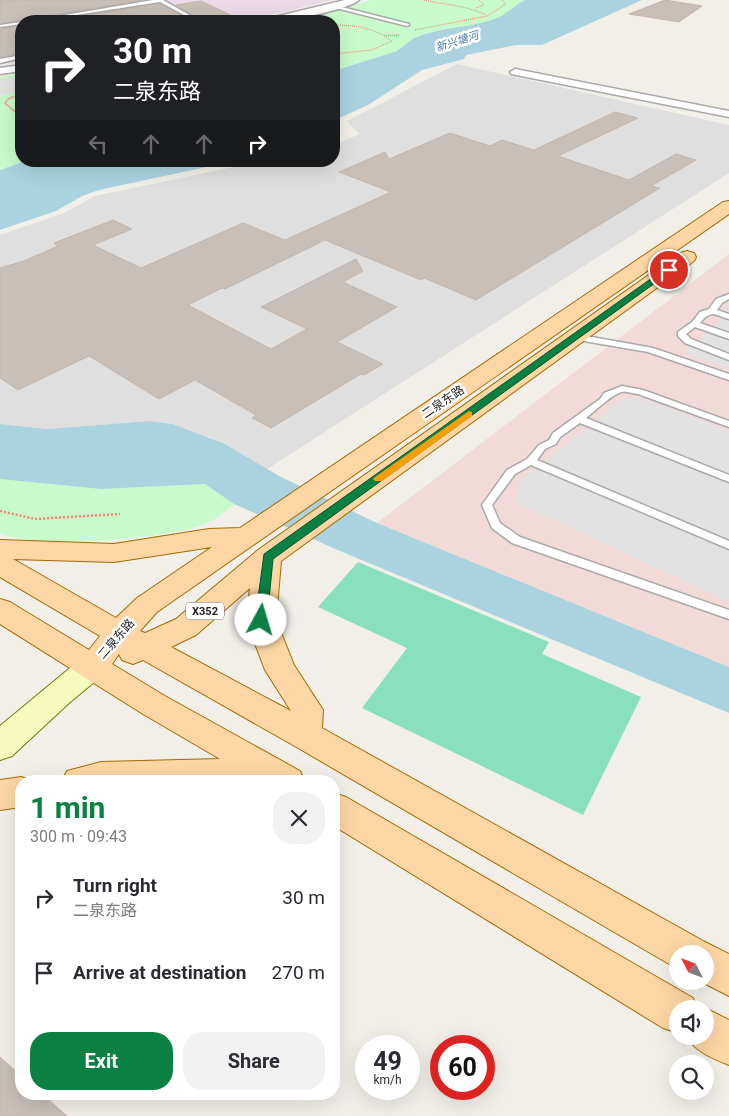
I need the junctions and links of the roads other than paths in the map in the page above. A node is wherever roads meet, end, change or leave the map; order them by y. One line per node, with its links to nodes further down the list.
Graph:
1 (160, 0): 4 (lane); 5 (lane)
2 (355, 0): 3 (street)
3 (334, 6): 6 (street); 9 (lane)
4 (68, 15)
5 (187, 15)
6 (295, 15)
7 (15, 24): 8 (lane)
8 (0, 26)
9 (407, 26)
10 (15, 58): 11 (lane)
11 (0, 61)
12 (15, 69): 13 (street)
13 (0, 71)
14 (515, 72): 15 (street)
15 (729, 114)
16 (729, 206): 30 (main road, 二泉东路 / X352)
17 (729, 227): 23 (main road, 二泉东路 / X352)
18 (728, 297): 19 (lane)
19 (712, 311): 20 (lane); 21 (lane)
20 (729, 317)
21 (695, 324): 22 (lane); 24 (lane)
22 (729, 336)
23 (575, 337): 25 (lane); 33 (main road, 二泉东路 / X352)
24 (729, 357)
25 (729, 377)
26 (579, 419): 27 (lane); 28 (lane); 29 (lane)
27 (729, 424)
28 (531, 461): 31 (lane); 36 (lane)
29 (729, 479)
30 (244, 537): 32 (main road); 37 (main road, 二泉东路 / X352)
31 (729, 545)
32 (0, 549)
33 (268, 557): 37 (main road, 二泉东路 / X352); 39 (main road)
34 (0, 564): 37 (main road)
35 (0, 610): 38 (main road)
36 (729, 615)
37 (132, 641): 38 (main road, 二泉东路 / X352); 39 (main road)
38 (93, 666): 40 (main road); 41 (main road)
39 (305, 735): 45 (main road)
40 (0, 746)
41 (276, 775)
42 (15, 793): 43 (main road)
43 (0, 795)
44 (340, 812): 48 (main road)
45 (674, 945)
46 (714, 967): 47 (main road)
47 (729, 976)
48 (669, 1008)
49 (714, 1035): 50 (main road)
50 (729, 1044)

